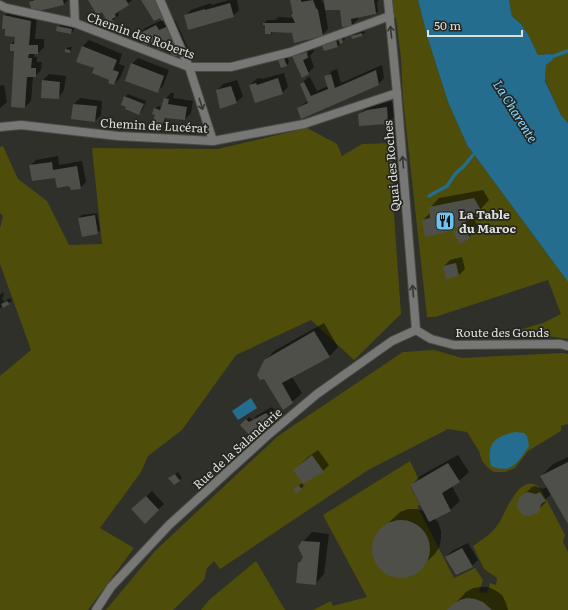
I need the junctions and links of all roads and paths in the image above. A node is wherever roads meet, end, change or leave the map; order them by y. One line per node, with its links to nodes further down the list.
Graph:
1 (74, 0): 6 (street)
2 (160, 0): 7 (street)
3 (388, 0): 5 (street, Quai des Roches)
4 (0, 5): 6 (street, Chemin des Roberts)
5 (390, 16): 7 (street, Chemin des Roberts); 8 (street, Quai des Roches, one-way to 5)
6 (74, 23): 7 (street, Chemin des Roberts)
7 (189, 67): 10 (street, one-way to 10)
8 (397, 93): 10 (street, Chemin de Lucérat); 11 (street, Quai des Roches, one-way to 8)
9 (0, 127): 10 (street, Chemin de Lucérat)
10 (213, 141)
11 (416, 330): 12 (street, Route des Gonds); 13 (street, Rue de la Salanderie)
12 (568, 346)
13 (96, 610)

